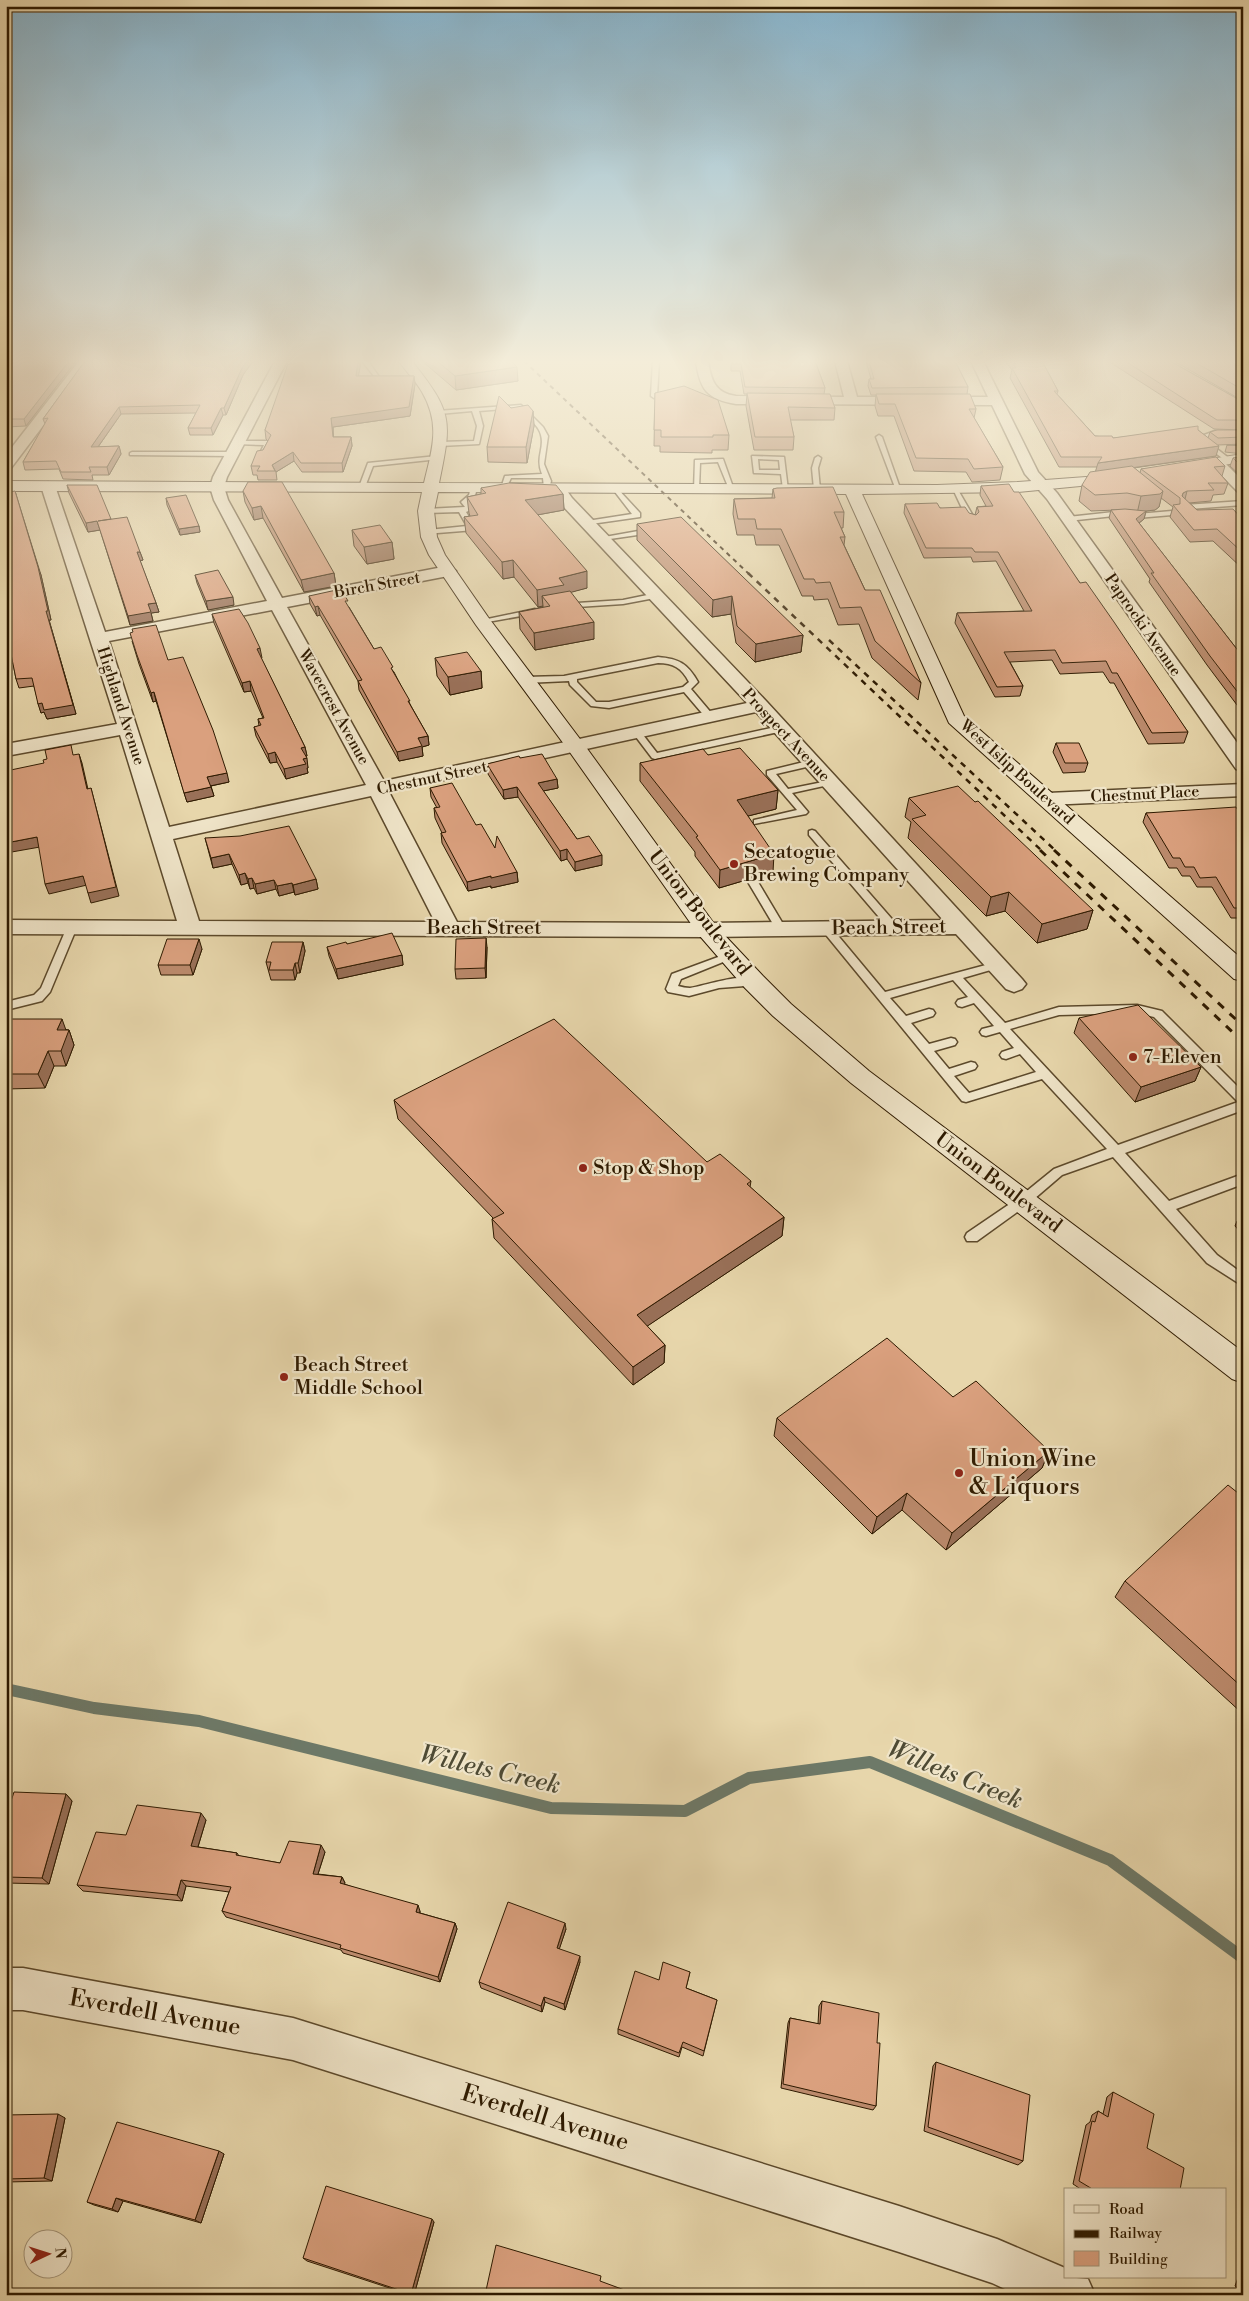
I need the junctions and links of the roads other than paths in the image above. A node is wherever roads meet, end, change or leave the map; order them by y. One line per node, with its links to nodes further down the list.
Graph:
1 (226, 468): 17 (street)
2 (368, 468): 18 (lane)
3 (435, 468): 19 (main road, Union Boulevard)
4 (543, 468): 13 (lane)
5 (697, 468): 22 (lane)
6 (724, 468): 23 (lane)
7 (815, 468): 26 (lane)
8 (891, 468): 28 (lane)
9 (1029, 468): 14 (street, Paprocki Avenue)
10 (1232, 468): 25 (street)
11 (784, 472): 24 (lane)
12 (1131, 477): 14 (main road)
13 (550, 484): 20 (main road); 21 (main road); 40 (street, Prospect Avenue)
14 (1042, 485): 29 (main road); 38 (street, Paprocki Avenue)
15 (6, 486): 16 (main road)
16 (48, 486): 17 (main road); 51 (street, Highland Avenue)
17 (218, 487): 18 (main road); 47 (street, Wavecrest Avenue)
18 (362, 487): 19 (main road)
19 (430, 487): 20 (main road); 35 (main road, Union Boulevard)
20 (474, 487): 33 (lane)
21 (615, 488): 22 (main road); 40 (lane)
22 (696, 489): 23 (main road)
23 (732, 489): 24 (main road)
24 (786, 489): 26 (main road)
25 (1243, 489)
26 (817, 490): 27 (main road)
27 (852, 490): 28 (main road); 68 (main road, West Islip Boulevard)
28 (899, 490): 29 (main road)
29 (955, 490): 39 (lane)
30 (1243, 503): 37 (lane)
31 (1155, 509): 36 (lane)
32 (450, 510): 33 (lane); 35 (lane); 42 (lane)
33 (461, 510): 42 (lane)
34 (1142, 510): 36 (lane)
35 (426, 511): 43 (main road, Union Boulevard)
36 (1123, 513): 38 (lane)
37 (1192, 518)
38 (1068, 519): 63 (street, Paprocki Avenue)
39 (972, 521)
40 (588, 523): 44 (street, Prospect Avenue)
41 (666, 528): 44 (lane)
42 (452, 529): 43 (lane)
43 (428, 532): 45 (main road, Union Boulevard)
44 (603, 538): 46 (street, Prospect Avenue)
45 (448, 571): 47 (street, Birch Street); 50 (main road, Union Boulevard)
46 (656, 595): 48 (lane); 55 (street, Prospect Avenue)
47 (277, 603): 51 (street, Birch Street); 65 (street, Wavecrest Avenue)
48 (549, 609)
49 (540, 610): 50 (lane)
50 (482, 621): 53 (main road, Union Boulevard)
51 (100, 638): 57 (street, Highland Avenue)
52 (573, 677): 53 (lane); 54 (lane); 54 (lane)
53 (525, 680): 60 (main road, Union Boulevard)
54 (686, 689): 56 (lane)
55 (760, 706): 56 (street, Chestnut Street); 58 (street, Prospect Avenue)
56 (710, 717): 59 (street, Chestnut Street)
57 (127, 728): 61 (street); 71 (street, Highland Avenue)
58 (780, 729): 59 (lane); 62 (street, Prospect Avenue)
59 (637, 733): 60 (street, Chestnut Street)
60 (576, 747): 65 (street, Chestnut Street); 81 (main road, Union Boulevard)
61 (6, 750)
62 (812, 763): 64 (street, Prospect Avenue); 67 (lane)
63 (1243, 765)
64 (830, 782): 67 (lane); 76 (street, Prospect Avenue)
65 (378, 789): 71 (street, Chestnut Street); 77 (street, Wavecrest Avenue)
66 (1243, 790): 68 (street, Chestnut Place)
67 (786, 792): 69 (lane)
68 (1048, 799): 84 (main road, West Islip Boulevard)
69 (757, 822)
70 (812, 833): 79 (lane)
71 (162, 835): 75 (street, Highland Avenue)
72 (754, 882): 80 (lane)
73 (6, 927): 74 (street, Beach Street)
74 (72, 927): 75 (street, Beach Street); 91 (lane)
75 (190, 927): 77 (street, Beach Street)
76 (962, 927): 79 (street, Beach Street); 83 (street, Prospect Avenue)
77 (449, 928): 81 (street, Beach Street)
78 (826, 928): 79 (street, Beach Street); 80 (street, Beach Street); 88 (lane)
79 (894, 928)
80 (781, 929): 81 (street, Beach Street)
81 (707, 930): 82 (main road, Union Boulevard)
82 (729, 956): 86 (main road, Union Boulevard); 86 (lane)
83 (997, 965): 85 (lane); 87 (street, Prospect Avenue)
84 (1243, 973)
85 (956, 976): 88 (lane); 89 (lane)
86 (754, 982): 107 (main road, Union Boulevard)
87 (1014, 984)
88 (883, 996): 93 (lane)
89 (976, 999): 90 (lane); 94 (lane)
90 (962, 1003)
91 (6, 1006)
92 (928, 1013): 93 (lane)
93 (903, 1020): 97 (lane)
94 (1002, 1027): 95 (lane); 98 (lane); 103 (lane)
95 (986, 1032)
96 (951, 1042): 97 (lane)
97 (926, 1049): 101 (lane)
98 (1022, 1049): 99 (lane); 102 (lane)
99 (1006, 1054)
100 (971, 1066): 101 (lane)
101 (946, 1074): 102 (lane)
102 (1044, 1074): 105 (lane)
103 (1243, 1100)
104 (1243, 1105): 105 (lane)
105 (1116, 1151): 107 (lane); 108 (lane)
106 (1243, 1179): 108 (lane)
107 (1022, 1202): 109 (lane); 111 (main road, Union Boulevard)
108 (1167, 1207): 110 (lane)
109 (972, 1238)
110 (1243, 1281)
111 (1243, 1370)
112 (6, 1989): 113 (street, Everdell Avenue)
113 (1072, 2295)

